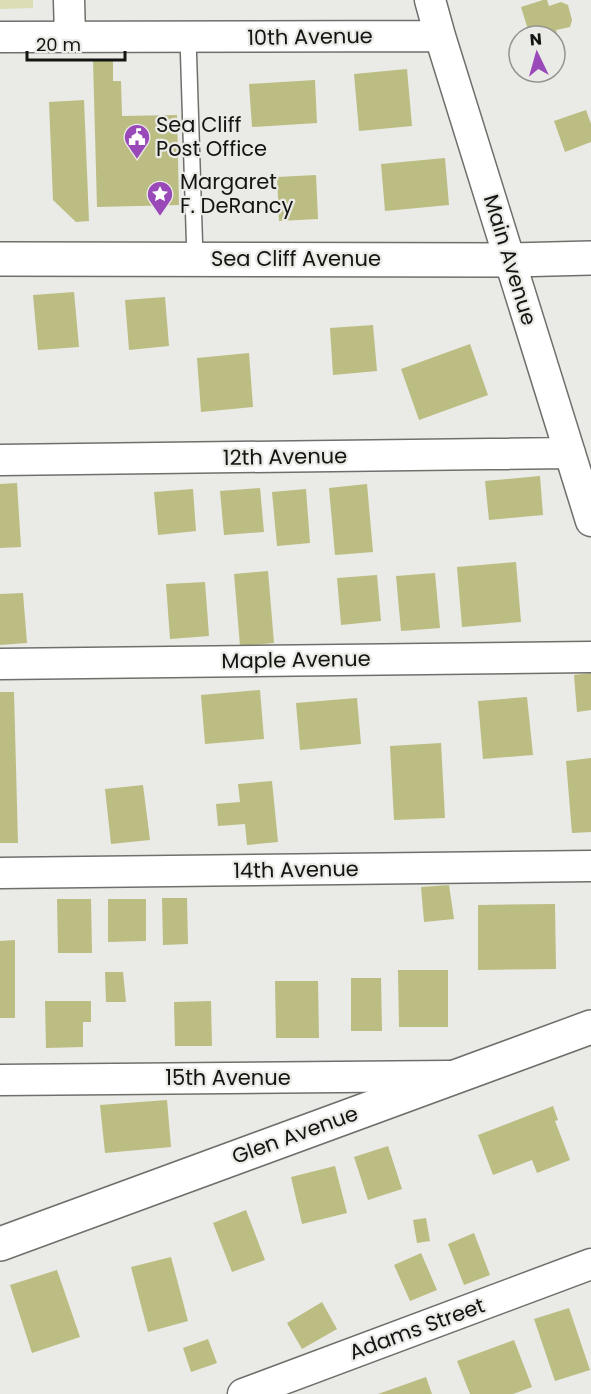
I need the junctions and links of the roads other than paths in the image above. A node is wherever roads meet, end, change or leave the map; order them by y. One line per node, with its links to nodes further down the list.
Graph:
1 (69, 0): 4 (street)
2 (430, 0): 3 (street, Main Avenue)
3 (440, 36): 6 (street, 10th Avenue); 10 (street, Main Avenue)
4 (70, 37): 5 (street, 10th Avenue); 6 (street, 10th Avenue)
5 (0, 38)
6 (188, 38): 8 (lane)
7 (591, 258): 10 (street, Sea Cliff Avenue)
8 (195, 259): 9 (street, Sea Cliff Avenue); 10 (street, Sea Cliff Avenue)
9 (0, 260)
10 (512, 260): 11 (street, Main Avenue)
11 (570, 453): 12 (street, 12th Avenue); 13 (street, Main Avenue)
12 (0, 460)
13 (591, 520)
14 (591, 657): 15 (street, Maple Avenue)
15 (0, 664)
16 (591, 866): 17 (street, 14th Avenue)
17 (0, 873)
18 (591, 1027): 19 (street, Glen Avenue)
19 (456, 1076): 20 (street, 15th Avenue); 21 (street, Glen Avenue)
20 (0, 1080)
21 (0, 1244)
22 (591, 1264): 23 (street, Adams Street)
23 (243, 1394)

